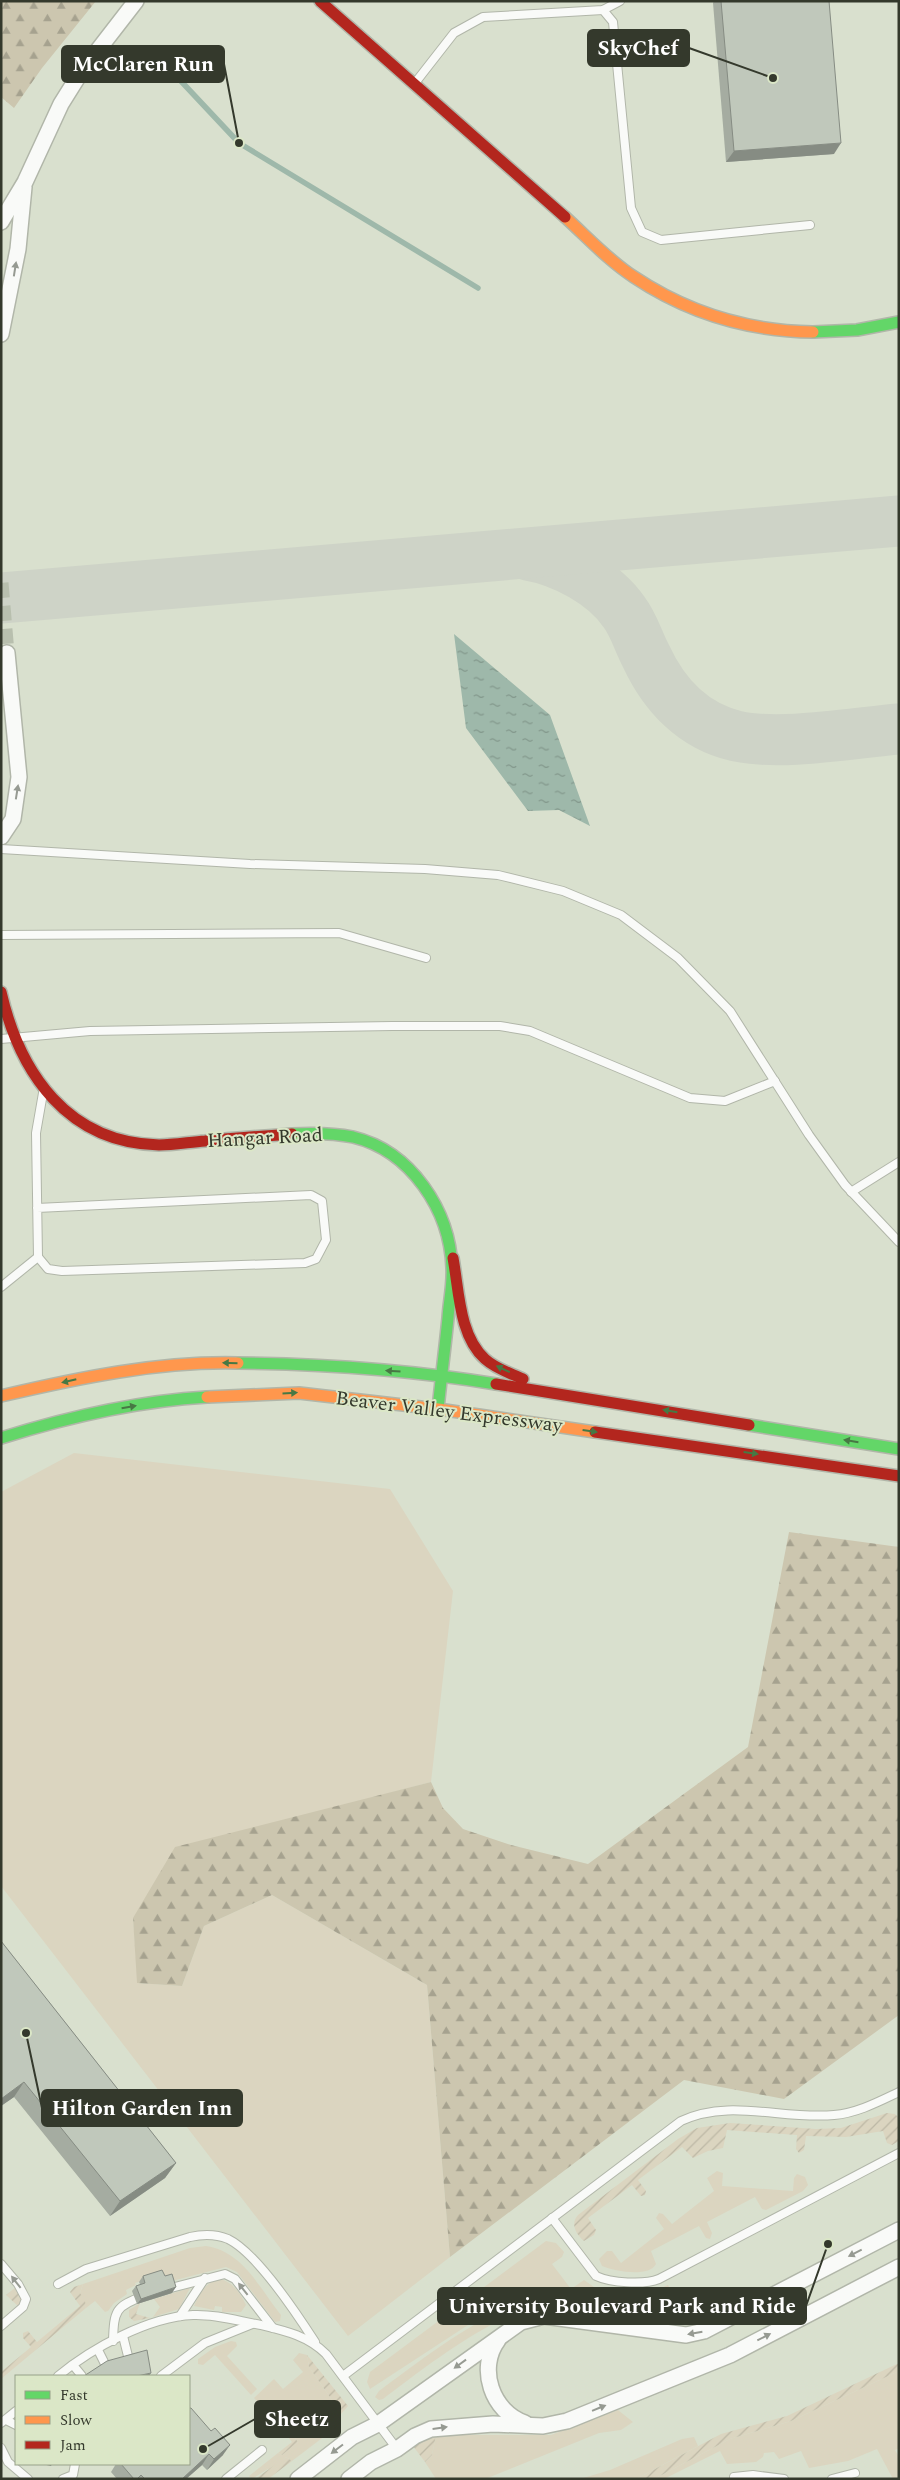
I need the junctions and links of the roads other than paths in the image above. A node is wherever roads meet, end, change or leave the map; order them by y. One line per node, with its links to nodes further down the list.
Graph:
1 (136, 1): 6 (street)
2 (320, 1): 5 (main road)
3 (620, 1): 4 (lane)
4 (603, 10): 5 (lane); 8 (lane)
5 (414, 84): 9 (main road)
6 (25, 182): 7 (street); 10 (street, one-way to 6)
7 (1, 222)
8 (810, 225)
9 (899, 322)
10 (1, 334)
11 (7, 653): 12 (street, one-way to 11)
12 (1, 838)
13 (1, 849): 19 (lane)
14 (1, 935): 15 (lane)
15 (426, 958)
16 (1, 992): 18 (main road, Hangar Road)
17 (1, 1039): 18 (lane)
18 (14, 1039): 19 (lane); 20 (main road, Hangar Road)
19 (775, 1081): 22 (lane)
20 (43, 1089): 23 (lane); 26 (main road, Hangar Road)
21 (899, 1162): 22 (lane)
22 (851, 1192): 24 (lane)
23 (37, 1208): 25 (lane); 25 (lane)
24 (899, 1242)
25 (38, 1257): 27 (lane)
26 (452, 1258): 28 (main road, Hangar Road); 29 (main road, one-way to 26)
27 (1, 1287)
28 (441, 1375): 29 (main road, Beaver Valley Expressway); 30 (main road, Beaver Valley Expressway, one-way to 30); 31 (main road, Hangar Road)
29 (547, 1390): 33 (main road, Beaver Valley Expressway, one-way to 29)
30 (1, 1396)
31 (438, 1409): 32 (main road, Beaver Valley Expressway, one-way to 31); 34 (main road, Beaver Valley Expressway, one-way to 34)
32 (1, 1438)
33 (899, 1449)
34 (899, 1476)
35 (898, 2093): 37 (lane)
36 (899, 2153): 37 (lane)
37 (552, 2218): 60 (lane)
38 (899, 2230): 49 (street, one-way to 49)
39 (1, 2264): 47 (lane, one-way to 39)
40 (899, 2267): 65 (street, one-way to 40)
41 (205, 2278): 43 (lane); 45 (lane); 48 (lane, one-way to 41)
42 (58, 2284): 52 (lane)
43 (161, 2291)
44 (152, 2294): 51 (lane)
45 (180, 2316): 46 (lane); 50 (lane)
46 (252, 2324): 48 (lane); 59 (lane)
47 (1, 2326)
48 (272, 2328): 52 (lane)
49 (502, 2334): 63 (street, one-way to 63); 65 (street)
50 (123, 2336): 51 (lane); 54 (lane)
51 (113, 2341): 53 (lane)
52 (316, 2344): 60 (lane)
53 (98, 2350): 55 (lane); 56 (lane)
54 (128, 2356)
55 (105, 2364)
56 (73, 2365): 57 (lane); 58 (lane)
57 (59, 2375)
58 (81, 2375)
59 (162, 2375)
60 (343, 2376): 63 (lane)
61 (15, 2412): 62 (lane)
62 (3, 2422): 64 (lane)
63 (378, 2424): 67 (lane); 75 (street, one-way to 75)
64 (15, 2426)
65 (533, 2426): 67 (street, one-way to 65)
66 (1, 2448): 72 (lane)
67 (397, 2449): 76 (street)
68 (262, 2450): 74 (lane)
69 (75, 2465): 73 (lane)
70 (855, 2474): 78 (lane)
71 (734, 2477): 77 (lane)
72 (28, 2479)
73 (62, 2479)
74 (226, 2479)
75 (298, 2479)
76 (349, 2479)
77 (784, 2479)
78 (832, 2479)

